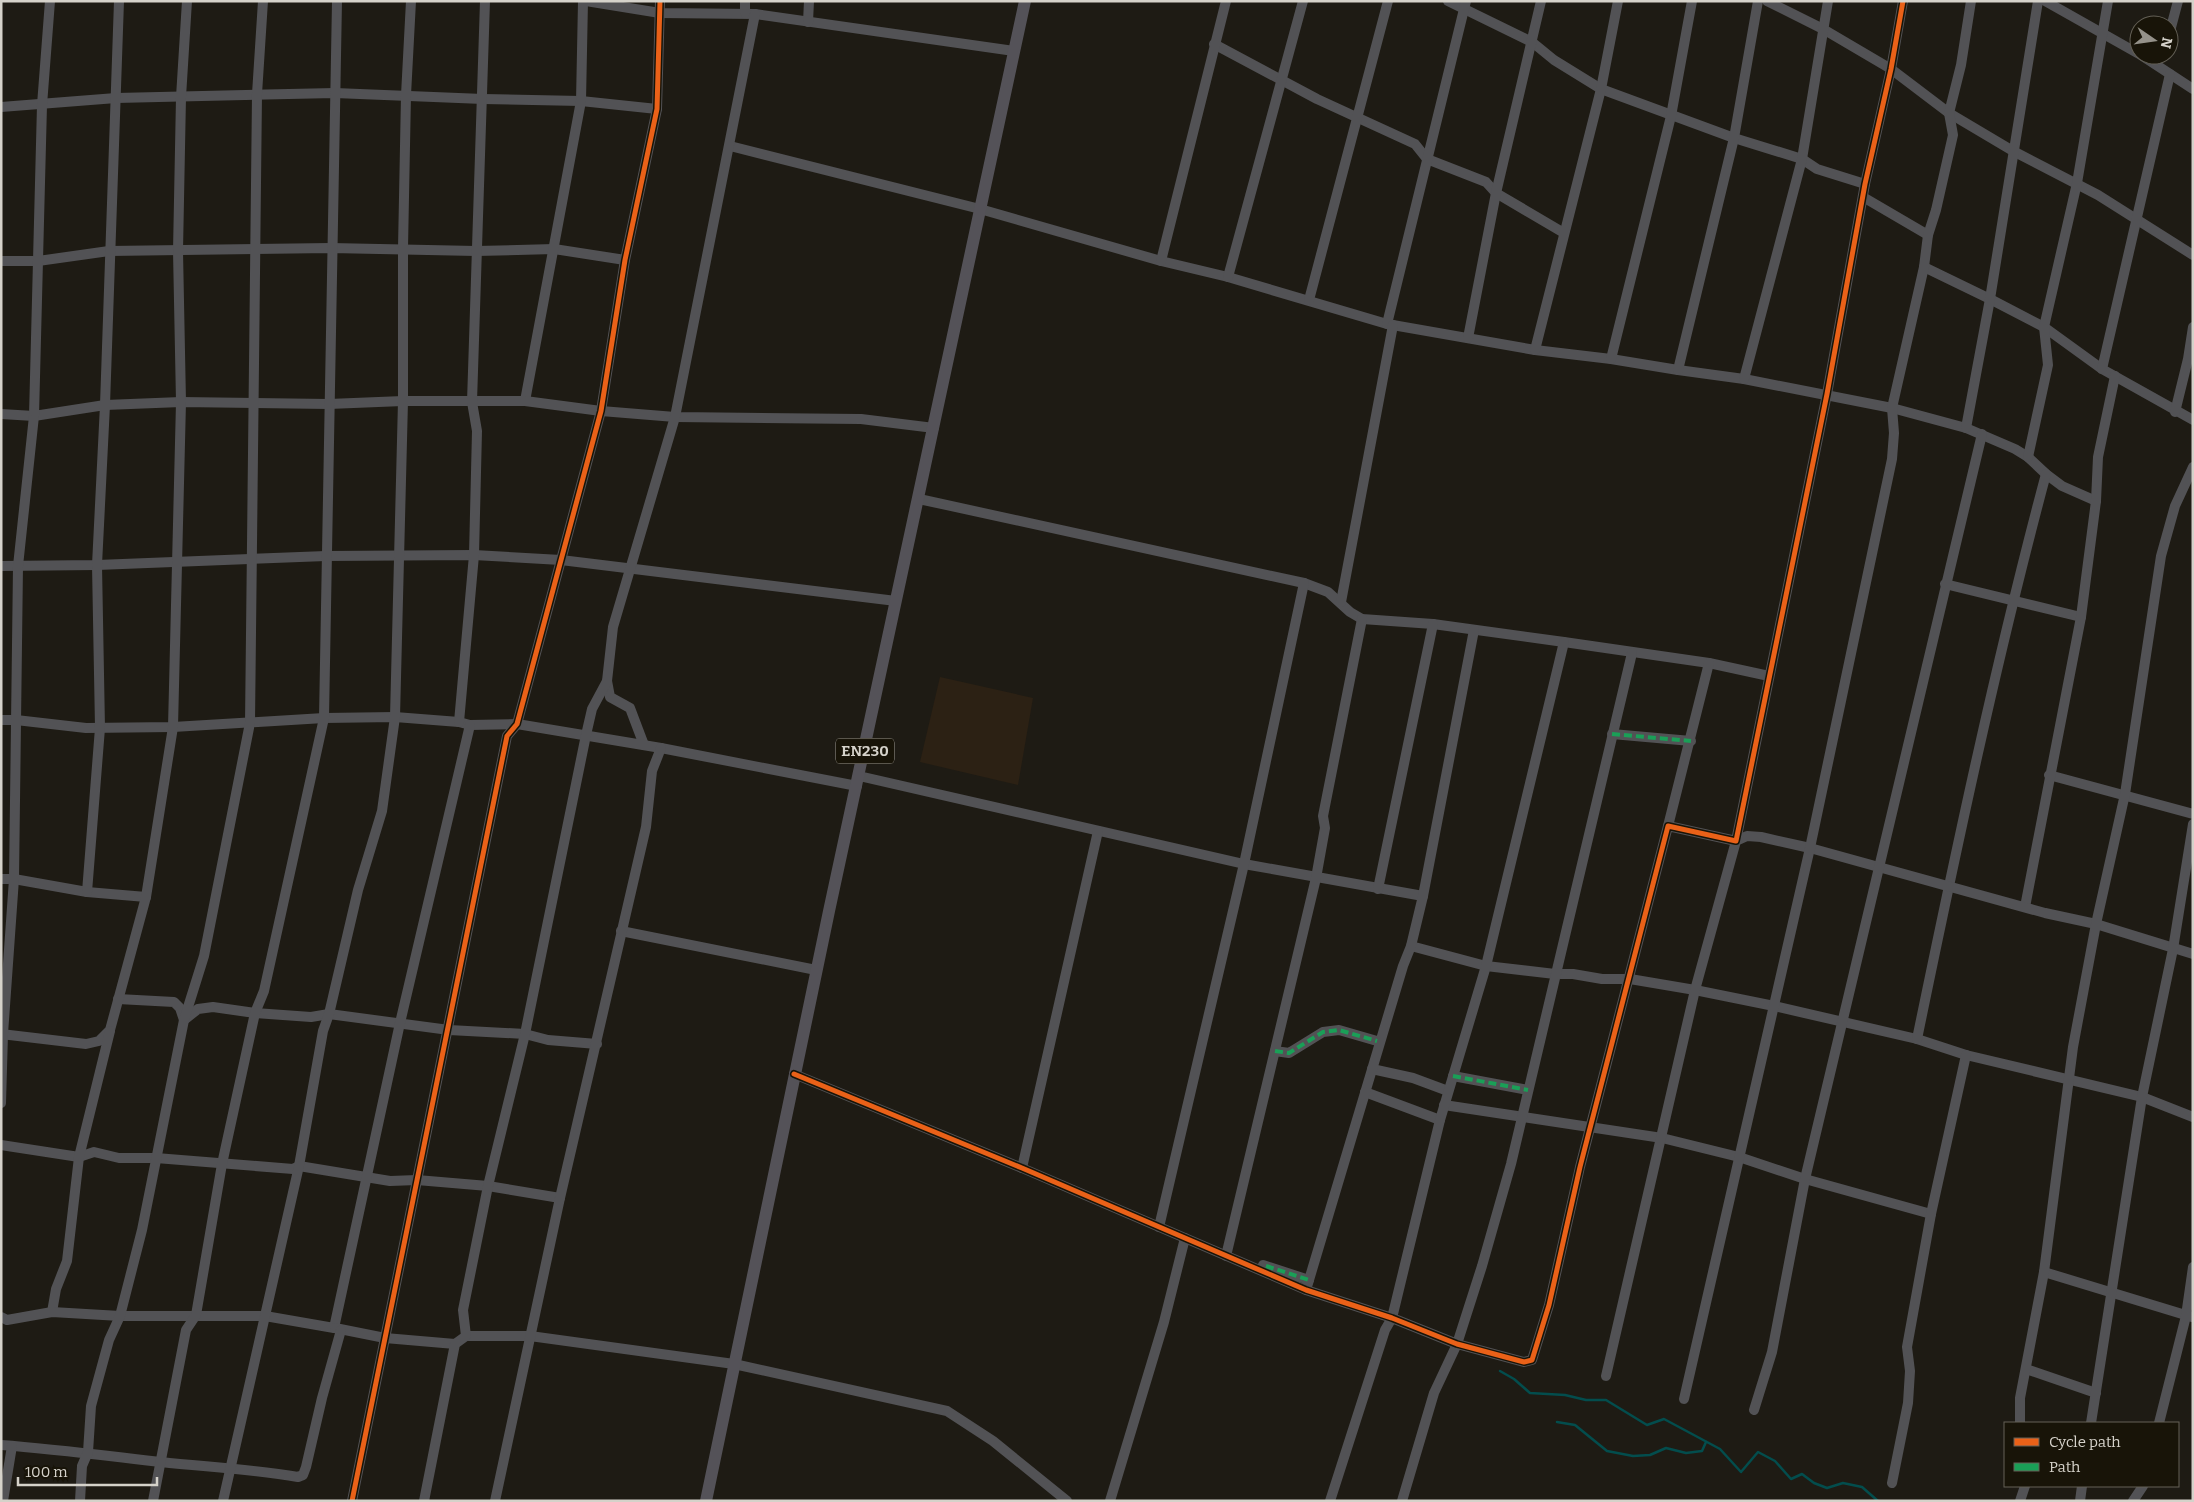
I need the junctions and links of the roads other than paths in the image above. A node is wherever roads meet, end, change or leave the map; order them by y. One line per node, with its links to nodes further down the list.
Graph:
1 (50, 1): 54 (street)
2 (119, 1): 51 (street)
3 (187, 1): 50 (street)
4 (262, 1): 48 (street)
5 (337, 1): 47 (street)
6 (411, 1): 49 (street)
7 (485, 1): 52 (street)
8 (584, 1): 30 (street); 53 (street)
9 (660, 1): 30 (street)
10 (745, 1): 31 (street)
11 (809, 1): 33 (street)
12 (1025, 1): 39 (main road, EN230)
13 (1226, 1): 37 (street)
14 (1302, 1): 44 (street)
15 (1388, 1): 59 (street)
16 (1448, 1): 29 (street)
17 (1541, 1): 36 (street)
18 (1618, 1): 45 (street)
19 (1692, 1): 58 (street)
20 (1758, 1): 60 (street)
21 (1767, 1): 34 (street)
22 (1828, 1): 34 (street)
23 (1903, 1): 42 (street)
24 (1971, 1): 57 (street)
25 (2038, 1): 62 (street)
26 (2045, 1): 35 (street)
27 (2108, 1): 35 (street)
28 (2178, 1): 32 (street)
29 (1465, 6): 36 (street); 63 (street)
30 (660, 13): 31 (street); 56 (street)
31 (750, 14): 33 (street); 61 (street)
32 (2174, 15)
33 (808, 22): 39 (street)
34 (1822, 30): 42 (street); 64 (street)
35 (2102, 31): 38 (street); 65 (street)
36 (1532, 42): 45 (street); 67 (street)
37 (1214, 44): 44 (street); 84 (street)
38 (2129, 47)
39 (1014, 51): 69 (main road, EN230)
40 (2158, 65): 41 (street)
41 (2161, 67): 43 (street)
42 (1891, 69): 57 (street); 66 (street)
43 (2170, 74): 46 (street); 70 (street)
44 (1281, 79): 59 (street); 86 (street)
45 (1601, 89): 58 (street); 71 (street)
46 (2193, 89)
47 (335, 93): 48 (street); 49 (street); 73 (street)
48 (257, 94): 50 (street); 76 (street)
49 (406, 95): 52 (street); 74 (street)
50 (181, 97): 51 (street); 77 (street)
51 (116, 98): 54 (street); 79 (street)
52 (483, 100): 53 (street); 78 (street)
53 (581, 101): 56 (street); 75 (street)
54 (42, 105): 55 (street); 83 (street)
55 (1, 107)
56 (657, 109): 81 (street)
57 (1950, 113): 62 (street); 72 (street)
58 (1671, 116): 60 (street); 94 (street)
59 (1358, 119): 63 (street); 88 (street)
60 (1734, 138): 64 (street); 96 (street)
61 (730, 146): 69 (street); 112 (street)
62 (2013, 151): 65 (street); 87 (street)
63 (1427, 159): 67 (street); 89 (street)
64 (1802, 160): 66 (street); 98 (street)
65 (2077, 183): 70 (street); 90 (street)
66 (1865, 184): 68 (street)
67 (1496, 193): 71 (street); 92 (street)
68 (1863, 197): 72 (street); 99 (street)
69 (980, 209): 84 (street); 114 (main road, EN230)
70 (2136, 221): 80 (street); 95 (street)
71 (1564, 233): 93 (street)
72 (1928, 235): 85 (street)
73 (331, 248): 74 (street); 76 (street); 105 (street)
74 (403, 248): 78 (street); 100 (street)
75 (554, 249): 78 (street); 81 (street); 101 (street)
76 (255, 250): 77 (street); 104 (street)
77 (178, 251): 79 (street); 102 (street)
78 (476, 251): 103 (street)
79 (109, 252): 83 (street); 106 (street)
80 (2193, 255)
81 (625, 260): 108 (street)
82 (1, 261): 83 (street)
83 (38, 261): 111 (street)
84 (1161, 261): 86 (street)
85 (1924, 267): 87 (street); 107 (street)
86 (1228, 277): 88 (street)
87 (1990, 298): 90 (street); 115 (street)
88 (1309, 300): 89 (street)
89 (1390, 324): 92 (street); 136 (street)
90 (2044, 327): 95 (street); 117 (street)
91 (2193, 327): 109 (street)
92 (1468, 338): 93 (street)
93 (1535, 350): 94 (street)
94 (1611, 359): 96 (street)
95 (2102, 368): 97 (street)
96 (1678, 370): 98 (street)
97 (2115, 376): 109 (street); 121 (street)
98 (1744, 378): 99 (street)
99 (1827, 394): 107 (street); 144 (street)
100 (403, 401): 103 (street); 105 (street); 123 (street)
101 (525, 401): 103 (street); 108 (street)
102 (180, 402): 104 (street); 106 (street); 127 (street)
103 (472, 402): 124 (street)
104 (253, 403): 105 (street); 125 (street)
105 (329, 404): 122 (street)
106 (105, 405): 111 (street); 128 (street)
107 (1892, 408): 115 (street); 169 (street)
108 (600, 411): 112 (street); 126 (street)
109 (2175, 412): 113 (street)
110 (1, 414): 111 (street)
111 (34, 416): 130 (street)
112 (675, 417): 114 (street); 131 (street)
113 (2193, 420)
114 (934, 428): 120 (main road, EN230)
115 (1966, 428): 116 (street)
116 (1982, 434): 117 (street); 133 (street)
117 (2028, 457): 119 (street)
118 (2193, 467): 163 (street)
119 (2046, 474): 121 (street); 134 (street)
120 (919, 499): 132 (street); 135 (main road, EN230)
121 (2096, 501): 137 (street)
122 (326, 556): 123 (street); 125 (street); 147 (street)
123 (400, 556): 124 (street); 146 (street)
124 (474, 556): 126 (street); 150 (street)
125 (250, 560): 127 (street); 151 (street)
126 (561, 560): 131 (street); 152 (street)
127 (178, 561): 128 (street); 154 (street)
128 (97, 565): 130 (street); 155 (street)
129 (1, 566): 130 (street)
130 (18, 566): 149 (street)
131 (630, 568): 135 (street); 145 (street)
132 (1304, 583): 136 (street); 170 (street)
133 (1945, 584): 134 (street); 171 (street)
134 (2012, 600): 137 (street); 175 (street)
135 (896, 601): 162 (main road, EN230)
136 (1341, 602): 138 (street)
137 (2080, 617): 161 (street)
138 (1362, 619): 139 (street); 172 (street)
139 (1433, 624): 140 (street); 176 (street)
140 (1474, 630): 141 (street); 178 (street)
141 (1564, 642): 142 (street); 186 (street)
142 (1632, 653): 143 (street); 156 (street)
143 (1709, 663): 144 (street); 158 (street)
144 (1769, 676): 168 (street)
145 (606, 680): 157 (street); 159 (street)
146 (395, 717): 147 (street); 150 (street); 194 (street)
147 (324, 718): 151 (street); 193 (street)
148 (1, 720): 149 (street)
149 (16, 720): 155 (street); 174 (street)
150 (459, 722): 153 (street)
151 (250, 723): 154 (street); 195 (street)
152 (517, 724): 153 (street); 157 (street); 199 (street)
153 (470, 725): 197 (street)
154 (173, 727): 155 (street); 179 (street)
155 (100, 728): 177 (street)
156 (1612, 734): 158 (street); 188 (street)
157 (586, 735): 159 (street); 201 (street)
158 (1691, 740): 166 (street)
159 (644, 745): 160 (street)
160 (661, 748): 162 (street); 182 (street)
161 (2050, 775): 163 (street); 180 (street)
162 (858, 781): 167 (street); 187 (main road, EN230)
163 (2125, 794): 164 (street); 181 (street)
164 (2193, 814)
165 (2193, 824): 184 (street)
166 (1668, 826): 168 (street); 189 (street)
167 (1098, 831): 170 (street); 228 (street)
168 (1736, 841): 169 (street); 190 (street)
169 (1810, 848): 171 (street); 192 (street)
170 (1244, 864): 172 (street); 235 (street)
171 (1879, 868): 175 (street); 196 (street)
172 (1316, 878): 176 (street); 205 (street)
173 (1, 879): 174 (street)
174 (14, 879): 177 (street); 200 (street)
175 (1948, 885): 180 (street); 202 (street)
176 (1378, 889): 178 (street)
177 (87, 892): 179 (street)
178 (1423, 896): 183 (street)
179 (146, 897): 191 (street)
180 (2025, 907): 181 (street)
181 (2096, 924): 184 (street); 210 (street)
182 (621, 931): 187 (street); 204 (street)
183 (1411, 946): 186 (street); 207 (street)
184 (2173, 949): 185 (street); 214 (street)
185 (2193, 954)
186 (1486, 966): 188 (street); 209 (street)
187 (816, 970): 208 (main road, EN230)
188 (1555, 974): 189 (street); 211 (street)
189 (1630, 979): 190 (street); 220 (street)
190 (1695, 990): 192 (street); 221 (street)
191 (118, 999): 195 (street); 198 (street)
192 (1774, 1006): 196 (street); 224 (street)
193 (255, 1013): 194 (street); 195 (street); 226 (street)
194 (329, 1014): 197 (street); 227 (street)
195 (184, 1020): 225 (street)
196 (1843, 1022): 202 (street); 230 (street)
197 (400, 1023): 199 (street); 229 (street)
198 (110, 1030): 200 (street); 223 (street)
199 (449, 1030): 201 (street); 231 (street)
200 (2, 1034): 215 (street)
201 (525, 1034): 204 (street); 232 (street)
202 (1916, 1039): 206 (street)
203 (1377, 1041): 205 (street)
204 (596, 1044): 233 (street)
205 (1275, 1051): 237 (street)
206 (1966, 1055): 210 (street); 234 (street)
207 (1372, 1069): 212 (street); 213 (street)
208 (794, 1074): 228 (street); 255 (main road, EN230)
209 (1453, 1076): 211 (street); 212 (street)
210 (2068, 1081): 214 (street); 239 (street)
211 (1528, 1090): 217 (street)
212 (1448, 1091): 216 (street)
213 (1365, 1092): 219 (street); 240 (street)
214 (2142, 1097): 218 (street); 241 (street)
215 (1, 1103)
216 (1444, 1104): 217 (street); 219 (street)
217 (1522, 1117): 220 (street); 254 (street)
218 (2193, 1117)
219 (1440, 1120): 248 (street)
220 (1590, 1126): 221 (street); 254 (street)
221 (1662, 1138): 224 (street); 257 (street)
222 (1, 1145): 223 (street)
223 (79, 1157): 225 (street); 242 (street)
224 (1739, 1157): 230 (street); 259 (street)
225 (156, 1158): 226 (street); 244 (street)
226 (222, 1164): 227 (street); 243 (street)
227 (299, 1166): 229 (street); 245 (street)
228 (1022, 1168): 235 (street)
229 (366, 1176): 231 (street); 249 (street)
230 (1805, 1179): 234 (street); 260 (street)
231 (417, 1180): 232 (street); 252 (street)
232 (488, 1186): 233 (street); 250 (street)
233 (560, 1198): 251 (street)
234 (1931, 1214): 268 (street)
235 (1159, 1227): 236 (street)
236 (1185, 1238): 237 (street); 281 (street)
237 (1227, 1253): 240 (street)
238 (2193, 1267): 247 (street)
239 (2044, 1272): 241 (street); 256 (street)
240 (1308, 1285): 248 (street)
241 (2111, 1292): 247 (street); 258 (street)
242 (52, 1312): 244 (street); 246 (street)
243 (196, 1315): 244 (street); 245 (street); 266 (street)
244 (120, 1316): 265 (street)
245 (265, 1316): 249 (street); 267 (street)
246 (1, 1317)
247 (2190, 1317): 263 (street)
248 (1392, 1318): 254 (street); 282 (street)
249 (338, 1329): 252 (street); 267 (street)
250 (466, 1336): 251 (street); 253 (street)
251 (530, 1336): 255 (street); 278 (street)
252 (386, 1338): 253 (street); 276 (street)
253 (455, 1344): 277 (street)
254 (1456, 1344): 283 (street)
255 (734, 1364): 279 (main road, EN230); 280 (street)
256 (2026, 1369): 258 (street); 261 (street)
257 (1606, 1376)
258 (2096, 1393): 262 (street)
259 (1684, 1399)
260 (1754, 1410)
261 (2020, 1422)
262 (2091, 1422)
263 (2159, 1422)
264 (6, 1445): 265 (street); 272 (street)
265 (88, 1452): 266 (street); 273 (street)
266 (162, 1462): 267 (street); 274 (street)
267 (229, 1467): 275 (street)
268 (1892, 1483)
269 (2025, 1487): 284 (street)
270 (2082, 1487): 285 (street)
271 (2142, 1487): 286 (street)
272 (3, 1501)
273 (80, 1501)
274 (153, 1501)
275 (223, 1501)
276 (352, 1501)
277 (424, 1501)
278 (495, 1501)
279 (706, 1501)
280 (1067, 1501)
281 (1110, 1501)
282 (1330, 1501)
283 (1402, 1501)
284 (2020, 1501)
285 (2080, 1501)
286 (2132, 1501)

